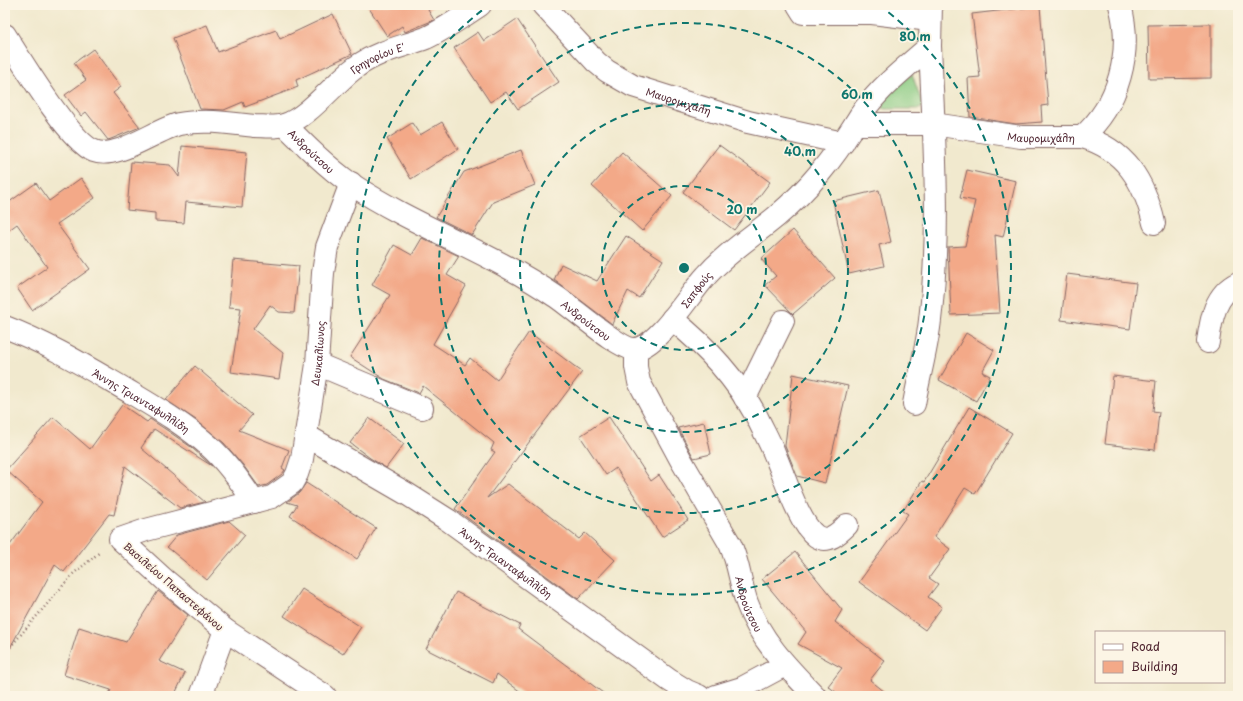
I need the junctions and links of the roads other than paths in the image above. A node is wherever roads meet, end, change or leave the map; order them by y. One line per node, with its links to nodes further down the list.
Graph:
1 (480, 5): 10 (street, Γρηγορίου Ε')
2 (543, 5): 12 (street, Μαυρομιχάλη)
3 (798, 5): 5 (street)
4 (1120, 5): 11 (street, Μαυρομιχάλη)
5 (931, 12): 7 (street)
6 (5, 35): 10 (street, Ανδρούτσου)
7 (930, 46): 8 (street, Σαπφούς); 9 (street)
8 (855, 124): 9 (street, Μαυρομιχάλη); 12 (street, Σαπφούς)
9 (934, 124): 11 (street, Μαυρομιχάλη); 23 (street)
10 (285, 125): 13 (street, Ανδρούτσου)
11 (1082, 137): 14 (street)
12 (843, 143): 16 (street, Σαπφούς)
13 (351, 183): 20 (street, Ανδρούτσου); 21 (street, Δευκαλίωνος)
14 (1154, 223)
15 (1238, 283): 19 (street)
16 (672, 319): 20 (street); 22 (street)
17 (783, 321): 22 (street)
18 (5, 327): 26 (street, Άννης Τριανταφυλλίδη)
19 (1208, 342)
20 (636, 349): 29 (street, Ανδρούτσου)
21 (317, 364): 24 (street); 25 (street, Δευκαλίωνος)
22 (745, 398): 27 (street)
23 (914, 404)
24 (422, 408)
25 (307, 436): 26 (street, Δευκαλίωνος); 32 (street, Άννης Τριανταφυλλίδη)
26 (254, 502): 28 (street, Βασιλείου Παπαστεφάνου)
27 (847, 525)
28 (225, 630): 30 (street); 31 (street, Βασιλείου Παπαστεφάνου)
29 (785, 665): 33 (street); 34 (street, Ανδρούτσου)
30 (201, 696)
31 (325, 696)
32 (699, 696)
33 (716, 696)
34 (815, 696)

